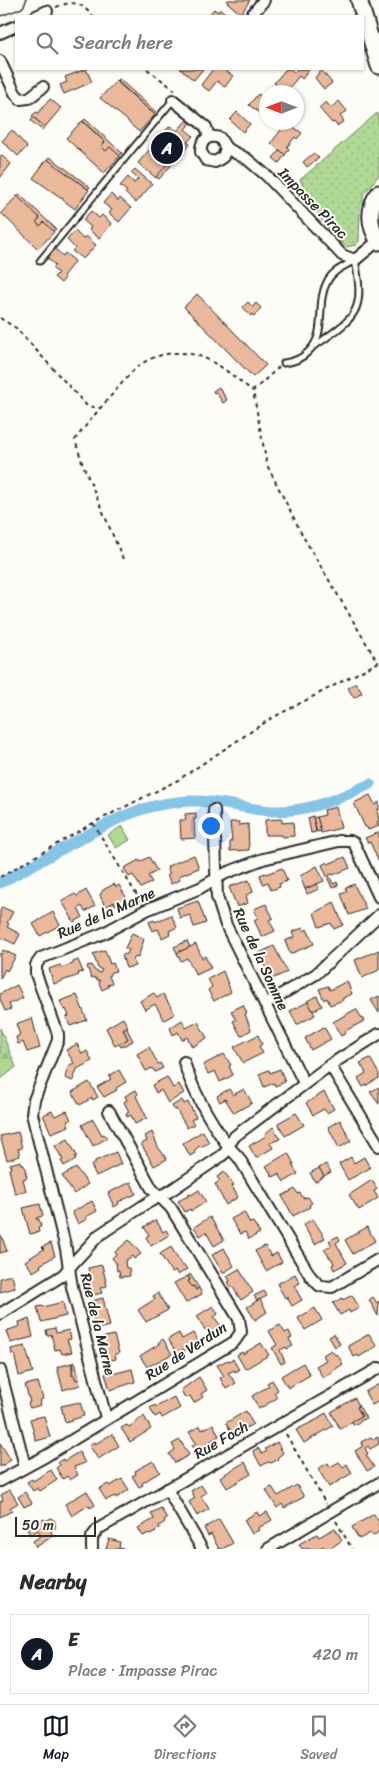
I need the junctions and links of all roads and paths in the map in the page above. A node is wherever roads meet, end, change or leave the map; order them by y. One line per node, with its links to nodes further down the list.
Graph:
1 (16, 0): 4 (highway)
2 (264, 0): 8 (street)
3 (359, 0): 9 (main road)
4 (0, 6)
5 (47, 11): 6 (street); 7 (path)
6 (38, 15)
7 (92, 15)
8 (252, 15)
9 (364, 15)
10 (364, 16): 14 (main road)
11 (15, 26): 12 (street)
12 (0, 33)
13 (0, 61): 15 (street)
14 (379, 66)
15 (43, 87)
16 (173, 100): 17 (street, Impasse Pirac); 22 (lane)
17 (209, 137): 18 (street, Impasse Pirac); 18 (street)
18 (226, 148): 21 (street, Impasse Pirac)
19 (379, 193): 20 (main road)
20 (379, 241): 21 (street)
21 (355, 260): 24 (lane); 24 (lane)
22 (40, 261)
23 (0, 318): 27 (path)
24 (316, 345): 25 (lane)
25 (284, 363): 26 (path)
26 (253, 391): 27 (path); 29 (path)
27 (100, 408): 28 (path)
28 (123, 559)
29 (378, 663): 31 (path)
30 (214, 810): 33 (street, Rue de la Somme)
31 (92, 823): 32 (path); 35 (path)
32 (0, 877)
33 (216, 879): 34 (street, Rue de la Marne); 35 (street, Rue de la Marne); 37 (street, Rue de la Somme)
34 (379, 897)
35 (146, 910): 47 (street, Rue de la Marne)
36 (379, 915): 37 (street)
37 (265, 1004): 41 (street, Rue de la Somme)
38 (379, 1034): 40 (street)
39 (184, 1062): 43 (street)
40 (330, 1065): 41 (street); 44 (street)
41 (304, 1083): 43 (street)
42 (109, 1111): 45 (street, Rue de Verdun)
43 (228, 1146): 45 (street); 46 (street)
44 (379, 1146)
45 (159, 1197): 47 (street); 51 (street, Rue de Verdun)
46 (379, 1259)
47 (69, 1268): 48 (street); 51 (street, Rue de la Marne)
48 (0, 1314)
49 (379, 1368): 52 (street, Rue Foch)
50 (0, 1370): 53 (street)
51 (106, 1418): 53 (street, Rue de Verdun)
52 (280, 1424): 56 (street, Rue Foch); 57 (path)
53 (24, 1466): 54 (street, Rue de Verdun)
54 (0, 1481)
55 (379, 1484): 57 (street)
56 (167, 1489): 58 (street, Rue Foch); 59 (street)
57 (331, 1512): 60 (street); 61 (path)
58 (92, 1549)
59 (202, 1549)
60 (268, 1549)
61 (352, 1549)

